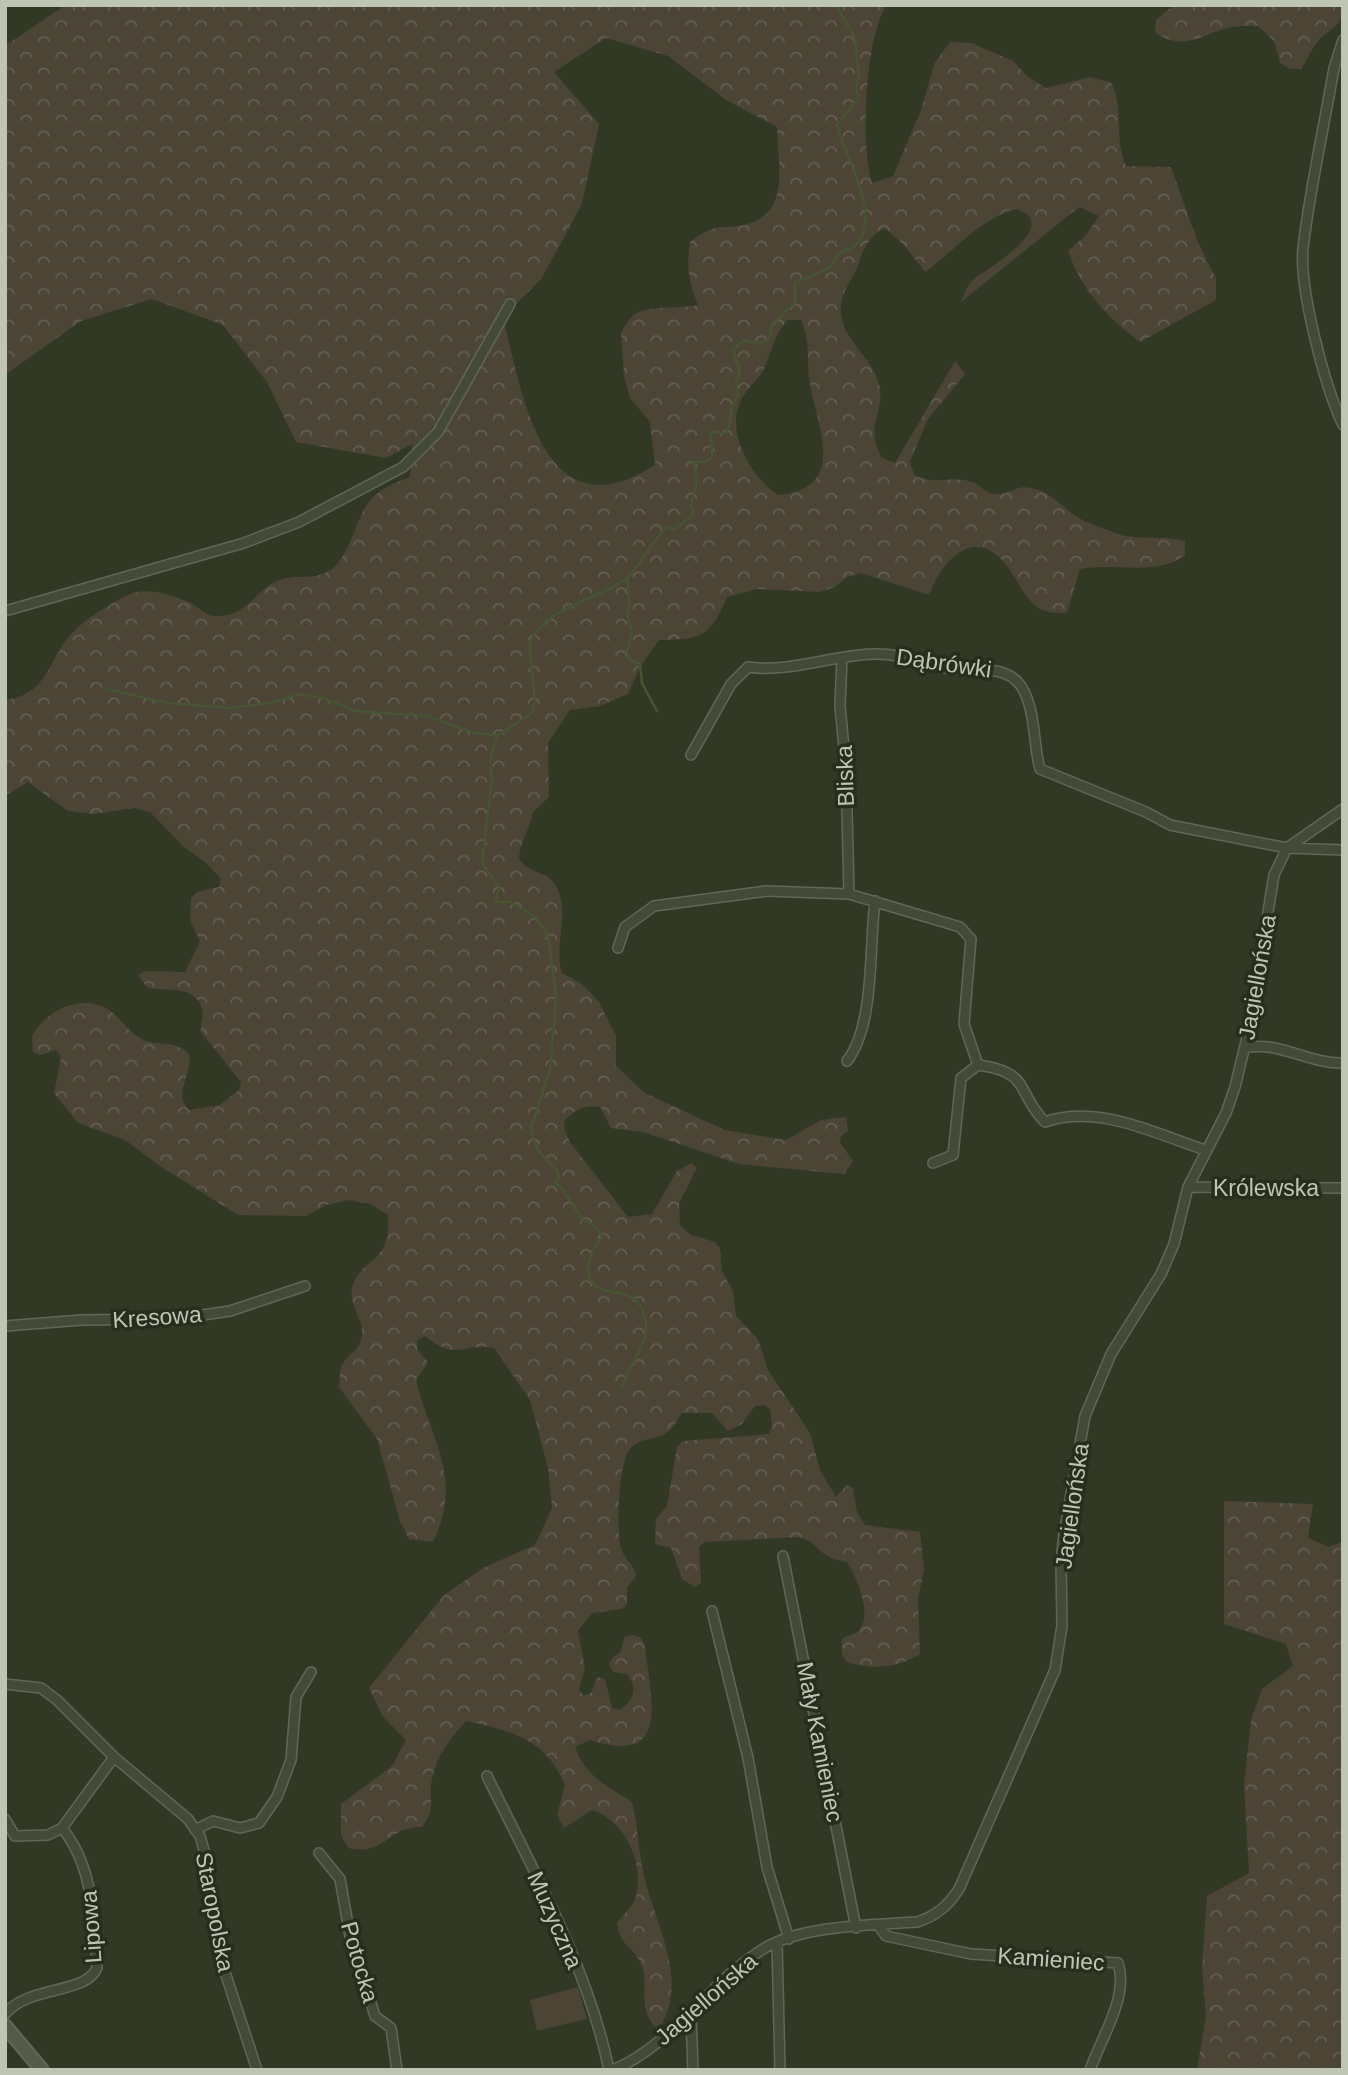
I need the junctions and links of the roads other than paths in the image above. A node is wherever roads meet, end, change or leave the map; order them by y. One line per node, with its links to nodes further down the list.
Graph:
1 (1343, 40): 3 (street)
2 (510, 304): 4 (street)
3 (1343, 425)
4 (5, 611)
5 (842, 658): 6 (street, Dąbrówki); 8 (street, Dąbrówki); 10 (street, Bliska)
6 (691, 755)
7 (1343, 809): 8 (street)
8 (1287, 848): 9 (street); 13 (street, Jagiellońska)
9 (1343, 850)
10 (849, 894): 11 (street); 12 (street)
11 (875, 901): 14 (street); 16 (street)
12 (618, 948)
13 (1245, 1048): 15 (street); 17 (street, Jagiellońska)
14 (848, 1061)
15 (1343, 1063)
16 (978, 1065): 17 (street); 18 (street)
17 (1205, 1150): 19 (street, Jagiellońska)
18 (933, 1163)
19 (1188, 1187): 20 (street, Królewska); 33 (street, Jagiellońska)
20 (1343, 1188)
21 (305, 1286): 22 (street, Kresowa)
22 (5, 1326)
23 (783, 1556): 34 (street, Mały Kamieniec)
24 (712, 1611): 35 (street)
25 (311, 1672): 31 (street)
26 (5, 1684): 27 (street, Staropolska)
27 (114, 1757): 30 (street); 31 (street, Staropolska)
28 (486, 1776): 43 (street, Muzyczna)
29 (5, 1819): 30 (street)
30 (62, 1828): 37 (street, Lipowa)
31 (195, 1830): 41 (street, Staropolska)
32 (319, 1853): 42 (street, Potocka)
33 (878, 1925): 34 (street, Jagiellońska); 46 (street, Kamieniec)
34 (856, 1928): 35 (street, Jagiellońska)
35 (789, 1938): 36 (street, Jagiellońska)
36 (777, 1943): 38 (street, Jagiellońska); 45 (street)
37 (5, 2014)
38 (691, 2015): 43 (street, Jagiellońska); 44 (street)
39 (5, 2026): 40 (street)
40 (42, 2070)
41 (257, 2070)
42 (397, 2070)
43 (611, 2070)
44 (692, 2070)
45 (780, 2070)
46 (1090, 2070)

